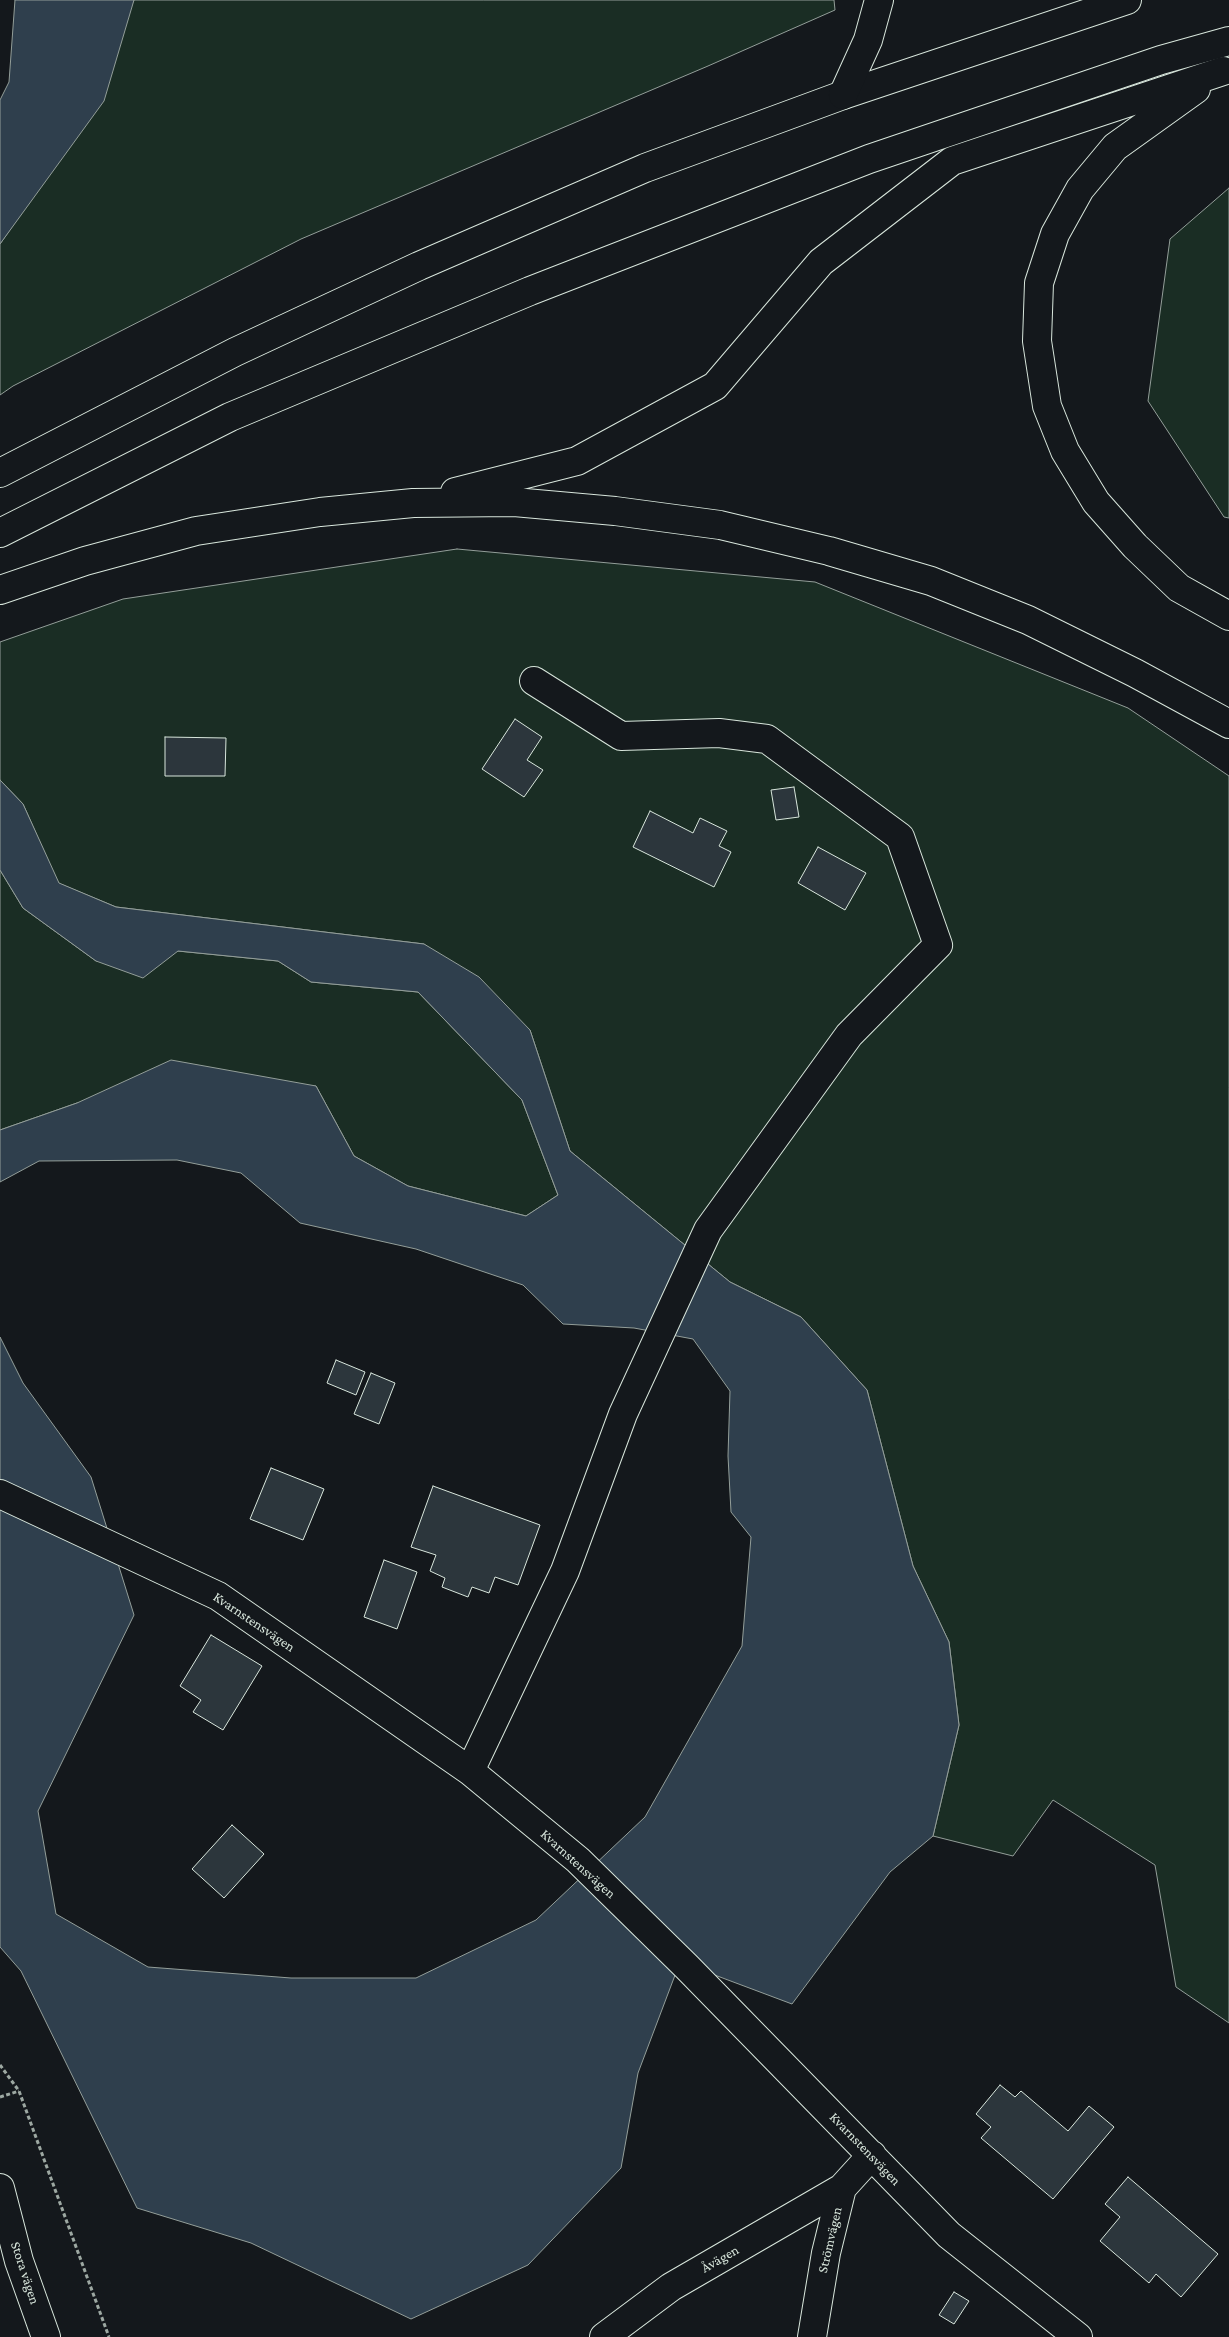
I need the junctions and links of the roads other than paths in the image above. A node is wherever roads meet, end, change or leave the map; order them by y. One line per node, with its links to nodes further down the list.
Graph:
1 (879, 0): 5 (main road)
2 (1127, 0): 5 (main road)
3 (1229, 41): 8 (main road)
4 (1226, 70): 7 (main road); 10 (main road)
5 (843, 95): 6 (main road)
6 (0, 473)
7 (413, 503): 9 (main road); 12 (main road)
8 (0, 533)
9 (0, 590)
10 (1229, 616)
11 (534, 681): 14 (main road)
12 (1229, 724)
13 (0, 1494): 14 (main road, Kvarnstensvägen)
14 (470, 1771): 15 (main road, Kvarnstensvägen)
15 (872, 2156): 16 (main road, Strömvägen); 22 (main road, Kvarnstensvägen)
16 (842, 2188): 20 (main road, Åvägen); 21 (main road, Strömvägen)
17 (2, 2202): 18 (main road, Stora vägen)
18 (10, 2264): 19 (main road, Stora vägen)
19 (46, 2337)
20 (604, 2337)
21 (812, 2337)
22 (1078, 2337)

